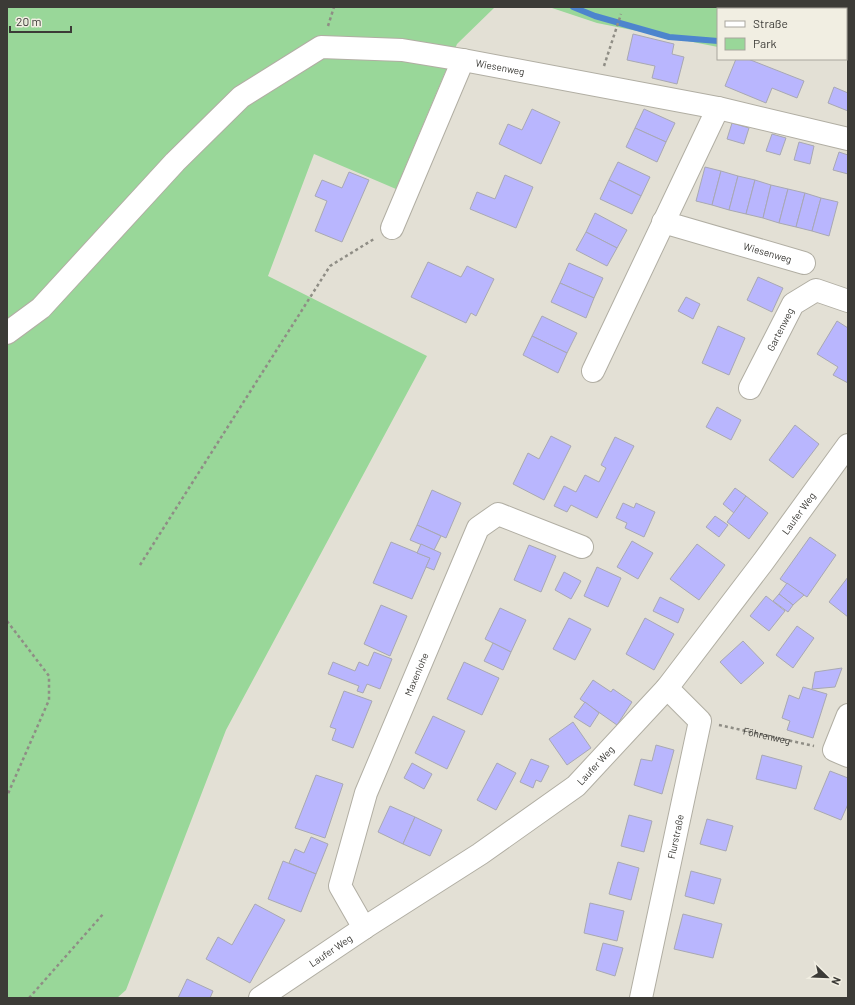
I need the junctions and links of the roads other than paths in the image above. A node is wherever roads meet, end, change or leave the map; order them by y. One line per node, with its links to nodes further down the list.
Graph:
1 (463, 60): 2 (street, Wiesenweg); 5 (street, Wiesenweg); 8 (street)
2 (718, 108): 3 (street, Wiesenweg); 4 (street)
3 (848, 139)
4 (663, 222): 6 (street, Wiesenweg); 9 (street)
5 (392, 228)
6 (804, 264)
7 (848, 301): 10 (street, Gartenweg)
8 (7, 333)
9 (593, 371)
10 (750, 388)
11 (848, 445): 13 (street, Laufer Weg)
12 (582, 547): 16 (street, Maxenlohe)
13 (667, 688): 16 (street, Laufer Weg); 18 (street, Flurstraße)
14 (848, 715): 15 (street)
15 (841, 753)
16 (364, 928): 17 (street, Laufer Weg)
17 (262, 997)
18 (641, 998)

